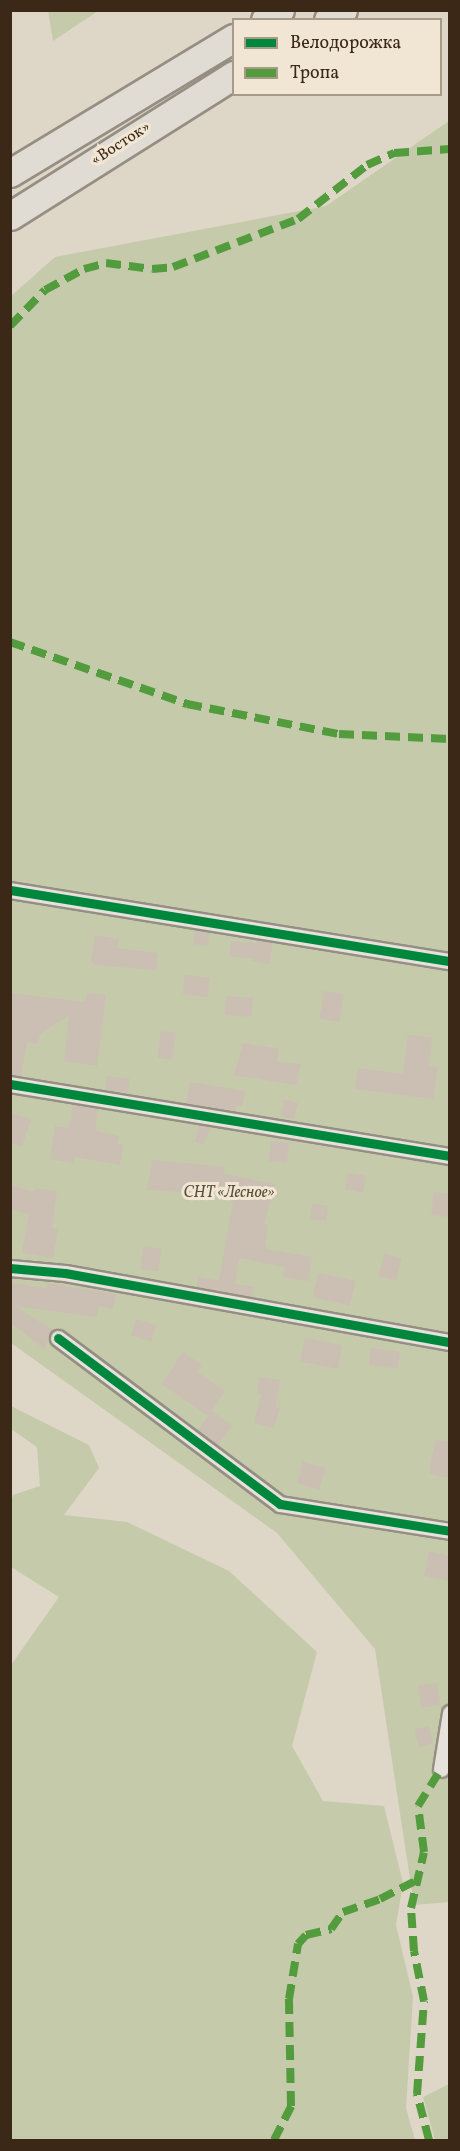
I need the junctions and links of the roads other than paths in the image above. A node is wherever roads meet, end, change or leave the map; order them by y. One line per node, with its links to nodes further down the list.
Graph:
1 (232, 39): 3 (highway, «Восток»)
2 (232, 76): 4 (highway, «Восток»)
3 (10, 173)
4 (10, 216)
5 (10, 890): 6 (street)
6 (450, 961)
7 (10, 1084): 8 (street)
8 (450, 1156)
9 (10, 1268): 11 (street)
10 (58, 1338): 12 (street)
11 (450, 1342)
12 (450, 1531)
13 (449, 1717): 14 (street)
14 (441, 1769)

